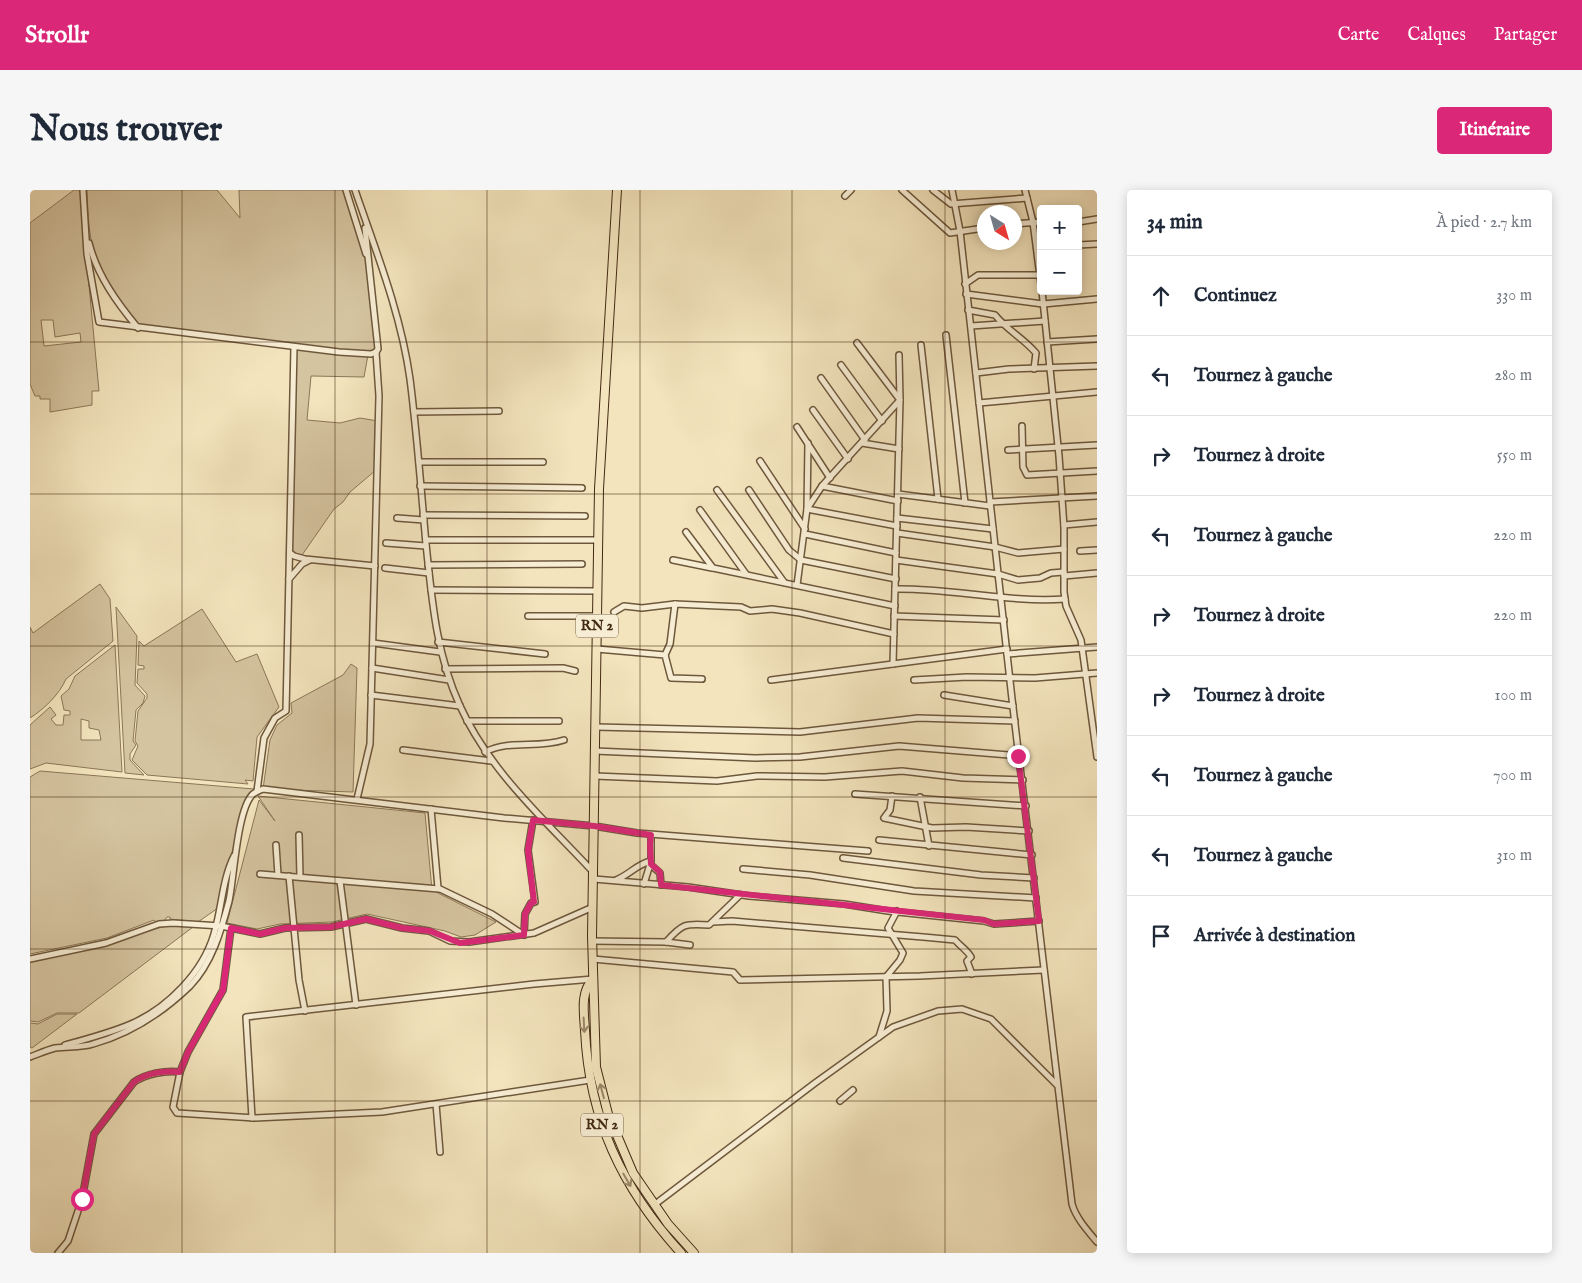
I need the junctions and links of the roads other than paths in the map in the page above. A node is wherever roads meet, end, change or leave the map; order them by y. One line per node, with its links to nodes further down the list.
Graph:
1 (83, 190): 14 (street)
2 (346, 190): 23 (street)
3 (355, 190): 11 (street)
4 (618, 190): 98 (highway, RN 2)
5 (902, 190): 19 (street)
6 (933, 190): 10 (street)
7 (952, 190): 10 (street)
8 (1025, 190): 9 (street)
9 (1027, 198): 10 (street); 15 (street)
10 (955, 204): 19 (street)
11 (364, 218): 23 (street); 55 (street)
12 (1097, 219): 13 (street)
13 (1082, 221)
14 (85, 222): 34 (street); 34 (street)
15 (1033, 222): 16 (street); 17 (street); 20 (street)
16 (1037, 222)
17 (1022, 223)
18 (977, 229): 19 (street)
19 (960, 231): 25 (street)
20 (1037, 239)
21 (1097, 244): 22 (street)
22 (1082, 245)
23 (369, 264): 41 (street)
24 (1037, 275): 25 (street)
25 (965, 284): 26 (street)
26 (966, 294): 29 (street); 30 (street)
27 (1042, 295): 29 (street)
28 (1097, 299): 29 (street)
29 (1043, 304): 31 (street)
30 (968, 310): 32 (street); 33 (street)
31 (1045, 321): 32 (street); 37 (street)
32 (1002, 324): 33 (street); 45 (street)
33 (971, 326): 47 (street)
34 (138, 328): 40 (street)
35 (946, 335): 83 (street)
36 (1097, 339): 37 (street)
37 (1047, 342): 46 (street)
38 (857, 343): 51 (street)
39 (921, 345): 81 (street)
40 (294, 347): 41 (street); 105 (street)
41 (376, 352): 113 (street)
42 (899, 355): 51 (street)
43 (841, 365): 56 (street)
44 (1097, 366): 46 (street)
45 (1034, 369): 46 (street); 47 (street)
46 (1048, 369): 50 (street)
47 (976, 373): 52 (street)
48 (821, 378): 59 (street)
49 (1097, 392): 50 (street)
50 (1052, 395): 52 (street); 63 (street)
51 (900, 400): 56 (street); 64 (street)
52 (979, 402): 84 (street)
53 (813, 410): 66 (street)
54 (499, 411): 55 (street)
55 (414, 412): 68 (street)
56 (882, 420): 59 (street)
57 (1022, 426): 62 (street)
58 (797, 427): 60 (street)
59 (863, 442): 64 (street); 66 (street)
60 (808, 443): 72 (street); 85 (street)
61 (1097, 445): 63 (street)
62 (1022, 449): 63 (street); 65 (street); 71 (street)
63 (1058, 449): 71 (street)
64 (899, 450): 78 (street)
65 (1008, 450)
66 (848, 459): 72 (street)
67 (760, 461): 96 (street)
68 (419, 462): 69 (street); 73 (street)
69 (543, 462)
70 (1097, 471): 71 (street)
71 (1060, 474): 80 (street)
72 (830, 478): 74 (street)
73 (420, 486): 75 (street); 89 (street)
74 (822, 486): 82 (street); 85 (street)
75 (582, 488)
76 (717, 490): 123 (street)
77 (749, 490): 109 (street)
78 (898, 494): 81 (street); 82 (street)
79 (1097, 496): 80 (street)
80 (1062, 498): 84 (street); 92 (street)
81 (938, 499): 83 (street)
82 (898, 501): 90 (street)
83 (965, 503): 84 (street)
84 (990, 504): 94 (street)
85 (808, 509): 93 (street); 96 (street)
86 (700, 510): 118 (street)
87 (585, 516): 89 (street)
88 (397, 518): 89 (street)
89 (424, 518): 100 (street)
90 (897, 518): 93 (street); 94 (street)
91 (1097, 522): 92 (street)
92 (1064, 525): 102 (street)
93 (897, 526): 97 (street)
94 (993, 529): 101 (street)
95 (686, 532): 115 (street)
96 (805, 532): 106 (street); 109 (street)
97 (897, 533): 101 (street); 106 (street)
98 (598, 540): 100 (street); 127 (highway, RN 2)
99 (386, 543): 100 (street)
100 (426, 543): 112 (street)
101 (995, 547): 102 (street); 119 (street)
102 (1064, 549): 120 (street)
103 (1097, 550): 104 (street)
104 (1080, 551)
105 (290, 553): 107 (street); 122 (street)
106 (896, 554): 110 (street)
107 (312, 559): 113 (street); 122 (street)
108 (672, 560): 115 (street)
109 (801, 560): 121 (street); 124 (street)
110 (896, 560): 119 (street); 121 (street)
111 (582, 564): 112 (street)
112 (428, 565): 116 (street)
113 (375, 566): 139 (street)
114 (385, 568): 116 (street)
115 (712, 568): 118 (street)
116 (429, 572): 126 (street)
117 (1097, 573): 120 (street)
118 (747, 574): 123 (street)
119 (998, 574): 120 (street); 128 (street)
120 (1064, 574): 129 (street)
121 (896, 578): 125 (street)
122 (289, 580): 175 (street)
123 (784, 582): 124 (street)
124 (797, 585): 131 (street)
125 (895, 589): 128 (street); 131 (street)
126 (431, 590): 127 (street); 138 (street)
127 (597, 591): 134 (highway, RN 2)
128 (1001, 598): 129 (street); 136 (street)
129 (1065, 599): 141 (street)
130 (675, 604): 132 (street); 137 (street); 146 (street)
131 (895, 606): 135 (street)
132 (614, 612)
133 (528, 616): 134 (street)
134 (597, 616): 142 (highway, RN 2)
135 (894, 616): 136 (street); 137 (street)
136 (1004, 620): 144 (street)
137 (894, 634): 147 (street)
138 (438, 642): 143 (street); 145 (street)
139 (373, 643): 143 (street); 148 (street)
140 (1097, 647): 141 (street)
141 (1082, 648): 144 (street); 151 (street)
142 (597, 649): 146 (street); 165 (highway, RN 2)
143 (440, 652): 149 (street)
144 (1007, 652): 147 (street); 153 (street)
145 (545, 654)
146 (666, 655): 154 (street)
147 (893, 664): 156 (street)
148 (372, 668): 155 (street); 158 (street)
149 (445, 669): 150 (street); 155 (street)
150 (575, 671)
151 (1086, 673): 152 (street); 153 (street); 171 (street)
152 (1097, 673)
153 (1010, 677): 157 (street); 161 (street)
154 (702, 679)
155 (449, 680): 160 (street)
156 (771, 680)
157 (914, 680)
158 (371, 695): 160 (street); 179 (street)
159 (944, 696): 161 (street)
160 (460, 706): 162 (street)
161 (1013, 706): 164 (street)
162 (467, 721): 163 (street); 169 (street)
163 (558, 721)
164 (1015, 721): 165 (street); 170 (street)
165 (596, 727): 168 (highway, RN 2)
166 (564, 740): 169 (street)
167 (403, 750): 172 (street)
168 (596, 751): 170 (street); 173 (highway, RN 2)
169 (485, 752): 172 (street)
170 (1020, 756): 174 (street)
171 (1097, 757)
172 (491, 761): 183 (street)
173 (595, 776): 174 (street); 184 (highway, RN 2)
174 (1023, 780): 180 (street)
175 (257, 791): 179 (street); 215 (street)
176 (855, 794): 177 (street)
177 (892, 796): 178 (street); 185 (street)
178 (920, 797): 180 (street); 185 (street)
179 (357, 799): 181 (street)
180 (1026, 806): 186 (street)
181 (431, 809): 182 (street); 207 (street)
182 (533, 820): 183 (street); 219 (street)
183 (545, 821): 184 (street); 200 (street)
184 (594, 826): 187 (street); 200 (highway, RN 2)
185 (924, 827): 186 (street); 191 (street)
186 (1029, 831): 193 (street)
187 (651, 835): 192 (street); 195 (street)
188 (299, 836): 201 (street)
189 (879, 840): 191 (street)
190 (276, 845): 198 (street)
191 (929, 845): 193 (street)
192 (868, 851)
193 (1032, 855): 202 (street)
194 (843, 858): 202 (street)
195 (651, 863): 204 (street); 205 (street); 206 (street)
196 (744, 869): 209 (street)
197 (260, 874): 198 (street)
198 (278, 875): 199 (street)
199 (289, 876): 201 (street); 217 (street)
200 (594, 876): 204 (street); 210 (highway, RN 2)
201 (300, 877): 203 (street)
202 (1034, 878): 209 (street)
203 (340, 881): 207 (street); 214 (street)
204 (613, 881): 205 (street)
205 (644, 884): 206 (street)
206 (661, 885): 208 (street)
207 (439, 889): 219 (street)
208 (740, 895): 211 (street); 213 (street)
209 (1036, 898): 212 (street)
210 (594, 906): 219 (street); 220 (highway, RN 2)
211 (897, 911): 212 (street); 218 (street)
212 (1039, 921): 225 (street)
213 (713, 922): 218 (street); 221 (street)
214 (345, 923): 217 (street); 219 (street); 229 (street)
215 (219, 926): 216 (street); 223 (street); 232 (street)
216 (231, 928): 217 (street); 233 (street)
217 (294, 928): 230 (street)
218 (890, 932): 226 (street); 227 (street)
219 (524, 935)
220 (592, 941): 221 (street); 224 (highway, RN 2)
221 (666, 942): 222 (street)
222 (690, 945)
223 (30, 959)
224 (592, 959): 227 (street); 228 (highway, RN 2)
225 (1044, 970): 226 (street); 235 (street)
226 (972, 974): 227 (street)
227 (886, 977): 231 (street)
228 (593, 979): 229 (street); 234 (highway, RN 2, one-way to 234); 241 (highway, RN 2, one-way to 228)
229 (356, 1005): 230 (street)
230 (305, 1011): 239 (street)
231 (879, 1038): 235 (street); 241 (street)
232 (30, 1057)
233 (180, 1072): 239 (street); 243 (street)
234 (590, 1080): 238 (street); 244 (highway, RN 2, one-way to 244)
235 (1058, 1085): 242 (street)
236 (853, 1090): 237 (street)
237 (840, 1101)
238 (436, 1104): 239 (street); 240 (street)
239 (252, 1118)
240 (440, 1152)
241 (654, 1206): 245 (highway, RN 2)
242 (1097, 1242)
243 (58, 1253)
244 (681, 1253)
245 (694, 1253)

